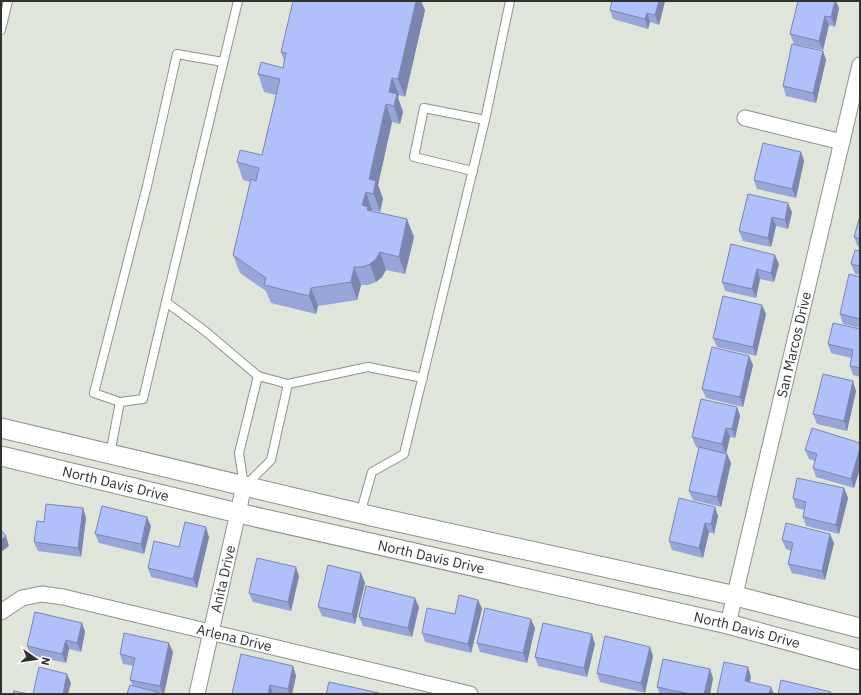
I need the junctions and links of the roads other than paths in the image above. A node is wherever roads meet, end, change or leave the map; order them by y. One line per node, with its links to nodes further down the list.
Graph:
1 (238, 1): 5 (lane)
2 (510, 1): 8 (lane)
3 (5, 5): 4 (lane)
4 (1, 30)
5 (223, 62): 11 (lane); 15 (lane)
6 (860, 65): 9 (street, San Marcos Drive)
7 (745, 118): 9 (street)
8 (485, 120): 10 (lane); 10 (lane)
9 (842, 142): 22 (street, San Marcos Drive)
10 (473, 172): 13 (lane)
11 (166, 302): 12 (lane); 15 (lane)
12 (258, 376): 14 (lane); 19 (lane)
13 (423, 378): 14 (lane); 21 (lane)
14 (288, 384): 19 (lane)
15 (120, 402): 17 (lane)
16 (1, 428): 17 (street, North Davis Drive)
17 (110, 454): 19 (street, North Davis Drive)
18 (1, 456): 20 (street, North Davis Drive)
19 (244, 486): 20 (street, Anita Drive); 21 (street, North Davis Drive)
20 (238, 512): 24 (street, North Davis Drive); 26 (street, Anita Drive)
21 (360, 514): 22 (street, North Davis Drive)
22 (736, 596): 24 (street, San Marcos Drive); 25 (street, North Davis Drive)
23 (1, 612): 26 (street, Arlena Drive)
24 (728, 624): 27 (street, North Davis Drive)
25 (860, 628)
26 (211, 632): 28 (street, Arlena Drive); 29 (street, Anita Drive)
27 (860, 660)
28 (418, 688): 30 (street, Arlena Drive)
29 (197, 694)
30 (470, 694)

